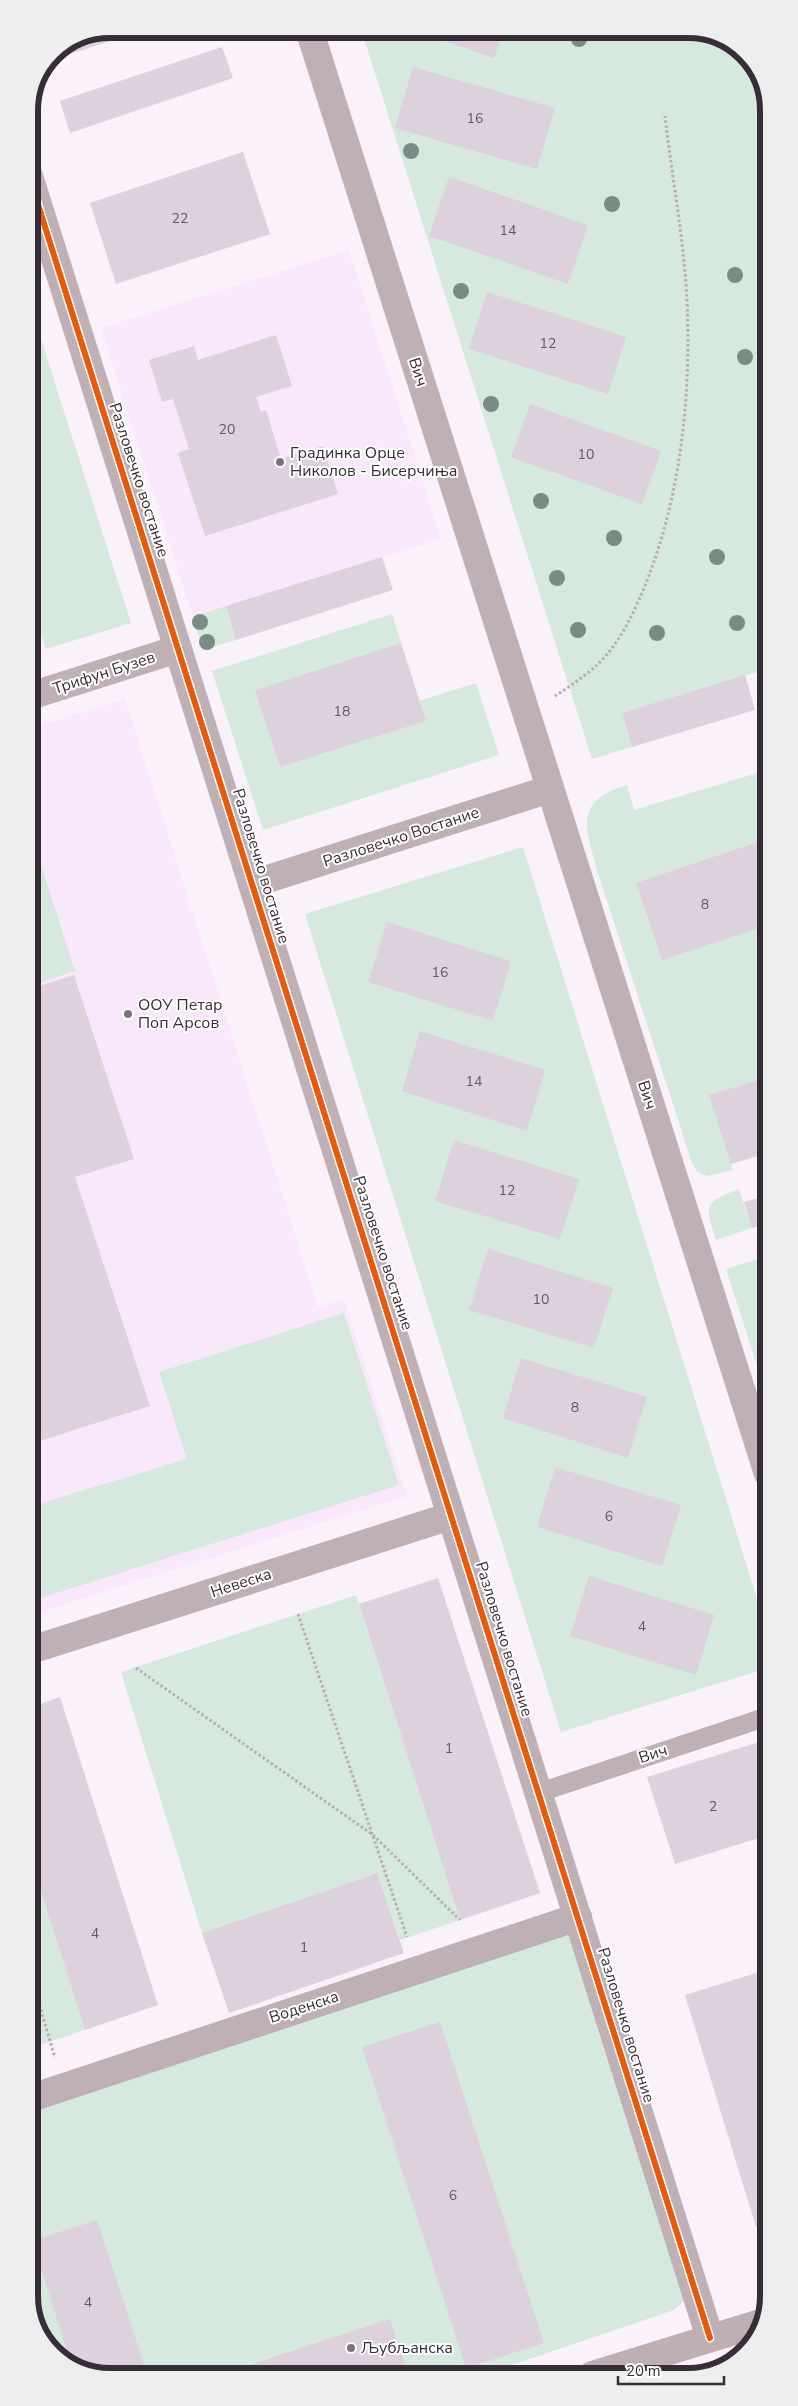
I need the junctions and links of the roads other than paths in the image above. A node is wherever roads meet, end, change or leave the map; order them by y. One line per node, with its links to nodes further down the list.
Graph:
1 (312, 38): 5 (street, Вич)
2 (38, 231): 3 (street, Разловечко востание)
3 (178, 649): 4 (street, Трифун Бузев); 6 (street, Разловечко востание)
4 (38, 693)
5 (550, 790): 6 (street, Разловечко Востание); 7 (street, Вич)
6 (252, 884): 8 (street, Разловечко востание)
7 (760, 1449)
8 (451, 1516): 9 (street, Невеска); 11 (street, Разловечко востание)
9 (38, 1648)
10 (760, 1719): 11 (lane, Вич)
11 (538, 1792): 12 (street, Разловечко востание)
12 (578, 1917): 13 (street, Воденска); 15 (street, Разловечко востание)
13 (38, 2096)
14 (754, 2325): 15 (street)
15 (710, 2338): 16 (street)
16 (614, 2368)

